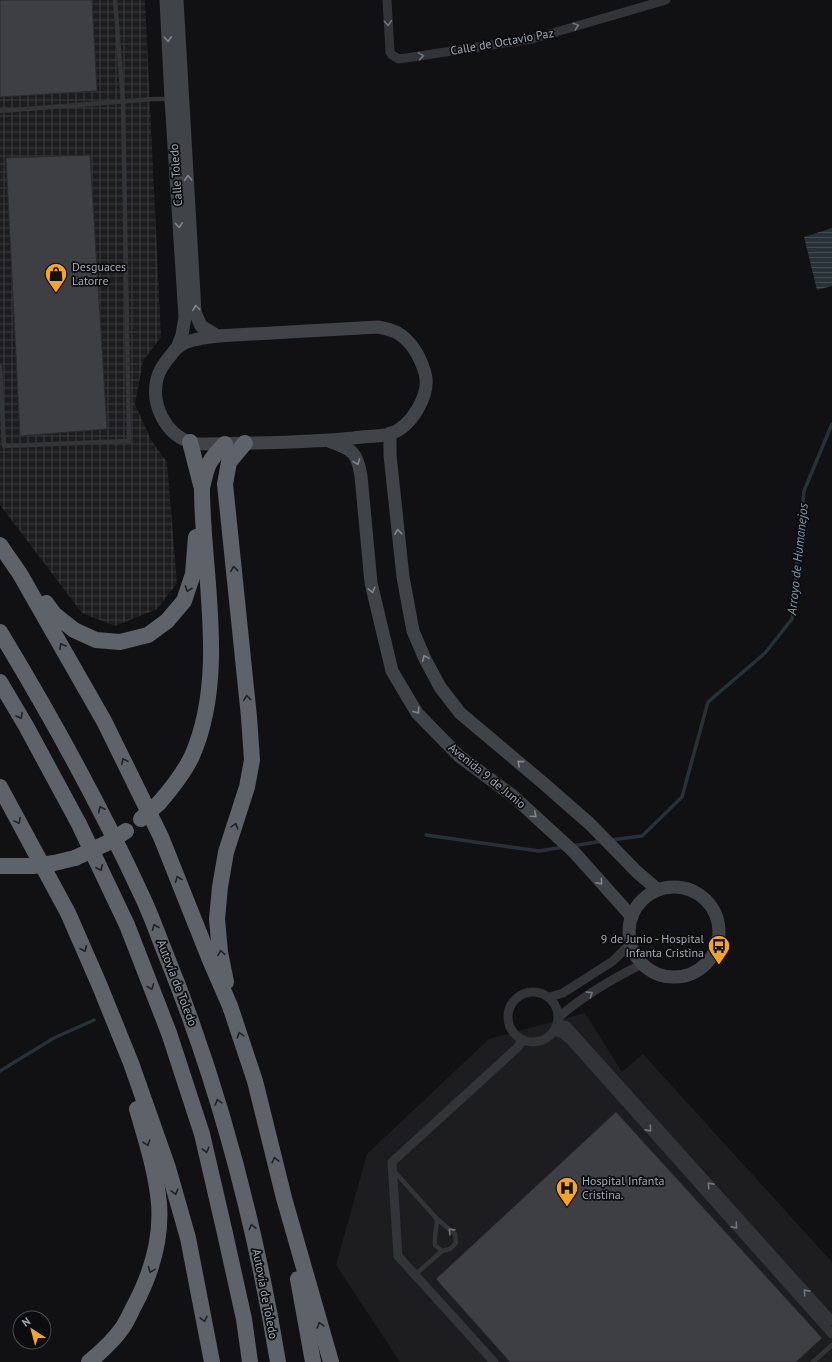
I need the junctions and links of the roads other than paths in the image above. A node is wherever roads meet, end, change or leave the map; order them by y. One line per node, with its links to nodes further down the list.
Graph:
1 (115, 0): 8 (lane)
2 (166, 0): 7 (main road, Calle Toledo, one-way to 7)
3 (177, 0): 10 (main road, Calle Toledo, one-way to 3)
4 (386, 0): 6 (street, Calle de Octavio Paz, one-way to 6)
5 (666, 0): 6 (street, Calle de Octavio Paz)
6 (636, 4)
7 (171, 99): 8 (lane); 11 (main road, Calle Toledo, one-way to 11)
8 (123, 102): 9 (lane); 12 (lane)
9 (0, 111)
10 (218, 336): 11 (main road); 13 (main road)
11 (177, 348): 15 (main road)
12 (0, 366)
13 (390, 434): 14 (main road); 25 (main road, one-way to 13)
14 (327, 440): 16 (main road); 26 (main road, Avenida 9 de Junio, one-way to 26)
15 (190, 442): 17 (main road); 18 (highway)
16 (245, 443): 17 (main road); 31 (highway, one-way to 16)
17 (225, 444): 18 (highway)
18 (202, 492): 20 (highway, one-way to 20); 24 (highway, bridge)
19 (0, 545): 20 (highway)
20 (20, 574): 31 (highway, one-way to 20)
21 (0, 632): 45 (highway, Autovía de Toledo, one-way to 21)
22 (0, 682): 44 (highway, one-way to 44)
23 (0, 787): 29 (highway, one-way to 29)
24 (0, 866)
25 (658, 890): 26 (main road); 28 (main road)
26 (632, 917): 27 (main road)
27 (630, 944): 28 (main road); 30 (street)
28 (642, 964): 32 (street, one-way to 28)
29 (99, 984): 42 (highway, one-way to 42); 43 (highway, one-way to 43)
30 (550, 998): 32 (street); 33 (street)
31 (230, 1006): 35 (highway, one-way to 31)
32 (557, 1024): 33 (street); 39 (street, one-way to 32); 40 (street, one-way to 40)
33 (523, 1040): 34 (street)
34 (393, 1170): 36 (lane); 38 (street)
35 (284, 1198): 46 (highway); 47 (highway, one-way to 35)
36 (437, 1219): 37 (lane); 37 (lane, one-way to 36)
37 (442, 1250): 38 (lane)
38 (415, 1275): 48 (street)
39 (832, 1321)
40 (832, 1334)
41 (832, 1345): 49 (lane)
42 (89, 1362)
43 (212, 1362)
44 (250, 1362)
45 (278, 1362)
46 (313, 1362)
47 (331, 1362)
48 (494, 1362)
49 (813, 1362)

